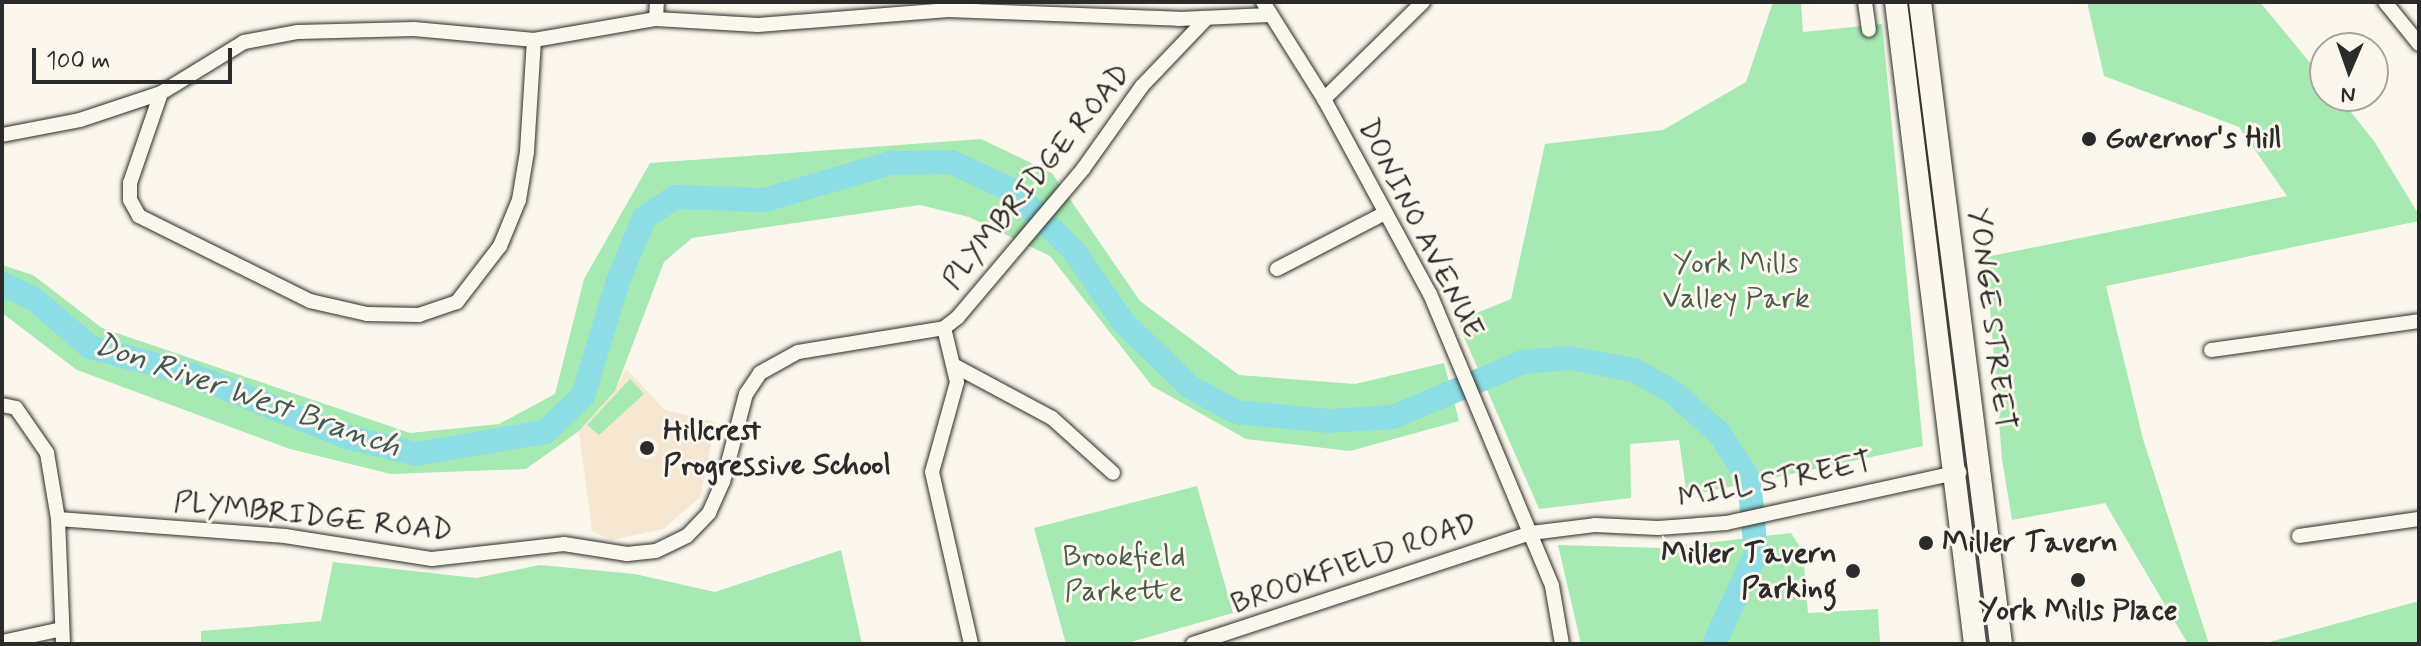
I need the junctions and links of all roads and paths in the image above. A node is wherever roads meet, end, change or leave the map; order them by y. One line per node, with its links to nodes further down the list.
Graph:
1 (657, 2): 9 (street)
2 (1423, 2): 15 (street)
3 (1865, 2): 11 (street)
4 (1896, 2): 25 (main road, YONGE STREET)
5 (1920, 2): 24 (main road, YONGE STREET)
6 (2385, 2): 13 (street)
7 (1011, 6): 9 (street); 10 (street)
8 (1266, 9): 10 (street); 15 (street, DONINO AVENUE)
9 (656, 19): 12 (street)
10 (1206, 19): 20 (street, PLYMBRIDGE ROAD)
11 (1869, 30)
12 (534, 40): 14 (street); 14 (street)
13 (2419, 44)
14 (161, 93): 16 (street)
15 (1324, 99): 17 (street, DONINO AVENUE)
16 (2, 135)
17 (1385, 213): 18 (street); 29 (street, DONINO AVENUE)
18 (1277, 269)
19 (2419, 321): 21 (street)
20 (944, 328): 22 (street); 27 (street, PLYMBRIDGE ROAD)
21 (2211, 350)
22 (955, 366): 26 (street); 33 (street)
23 (9, 407): 27 (street)
24 (1980, 468): 25 (street, MILL STREET); 37 (main road, YONGE STREET)
25 (1956, 472): 29 (street, MILL STREET); 36 (main road, YONGE STREET)
26 (1113, 473)
27 (58, 519): 31 (street)
28 (2419, 519): 30 (street)
29 (1531, 533): 34 (street, BROOKFIELD ROAD); 35 (street, DONINO AVENUE)
30 (2299, 536)
31 (62, 636): 32 (street)
32 (2, 642)
33 (971, 644)
34 (1193, 644)
35 (1562, 644)
36 (1975, 644)
37 (2001, 644)

